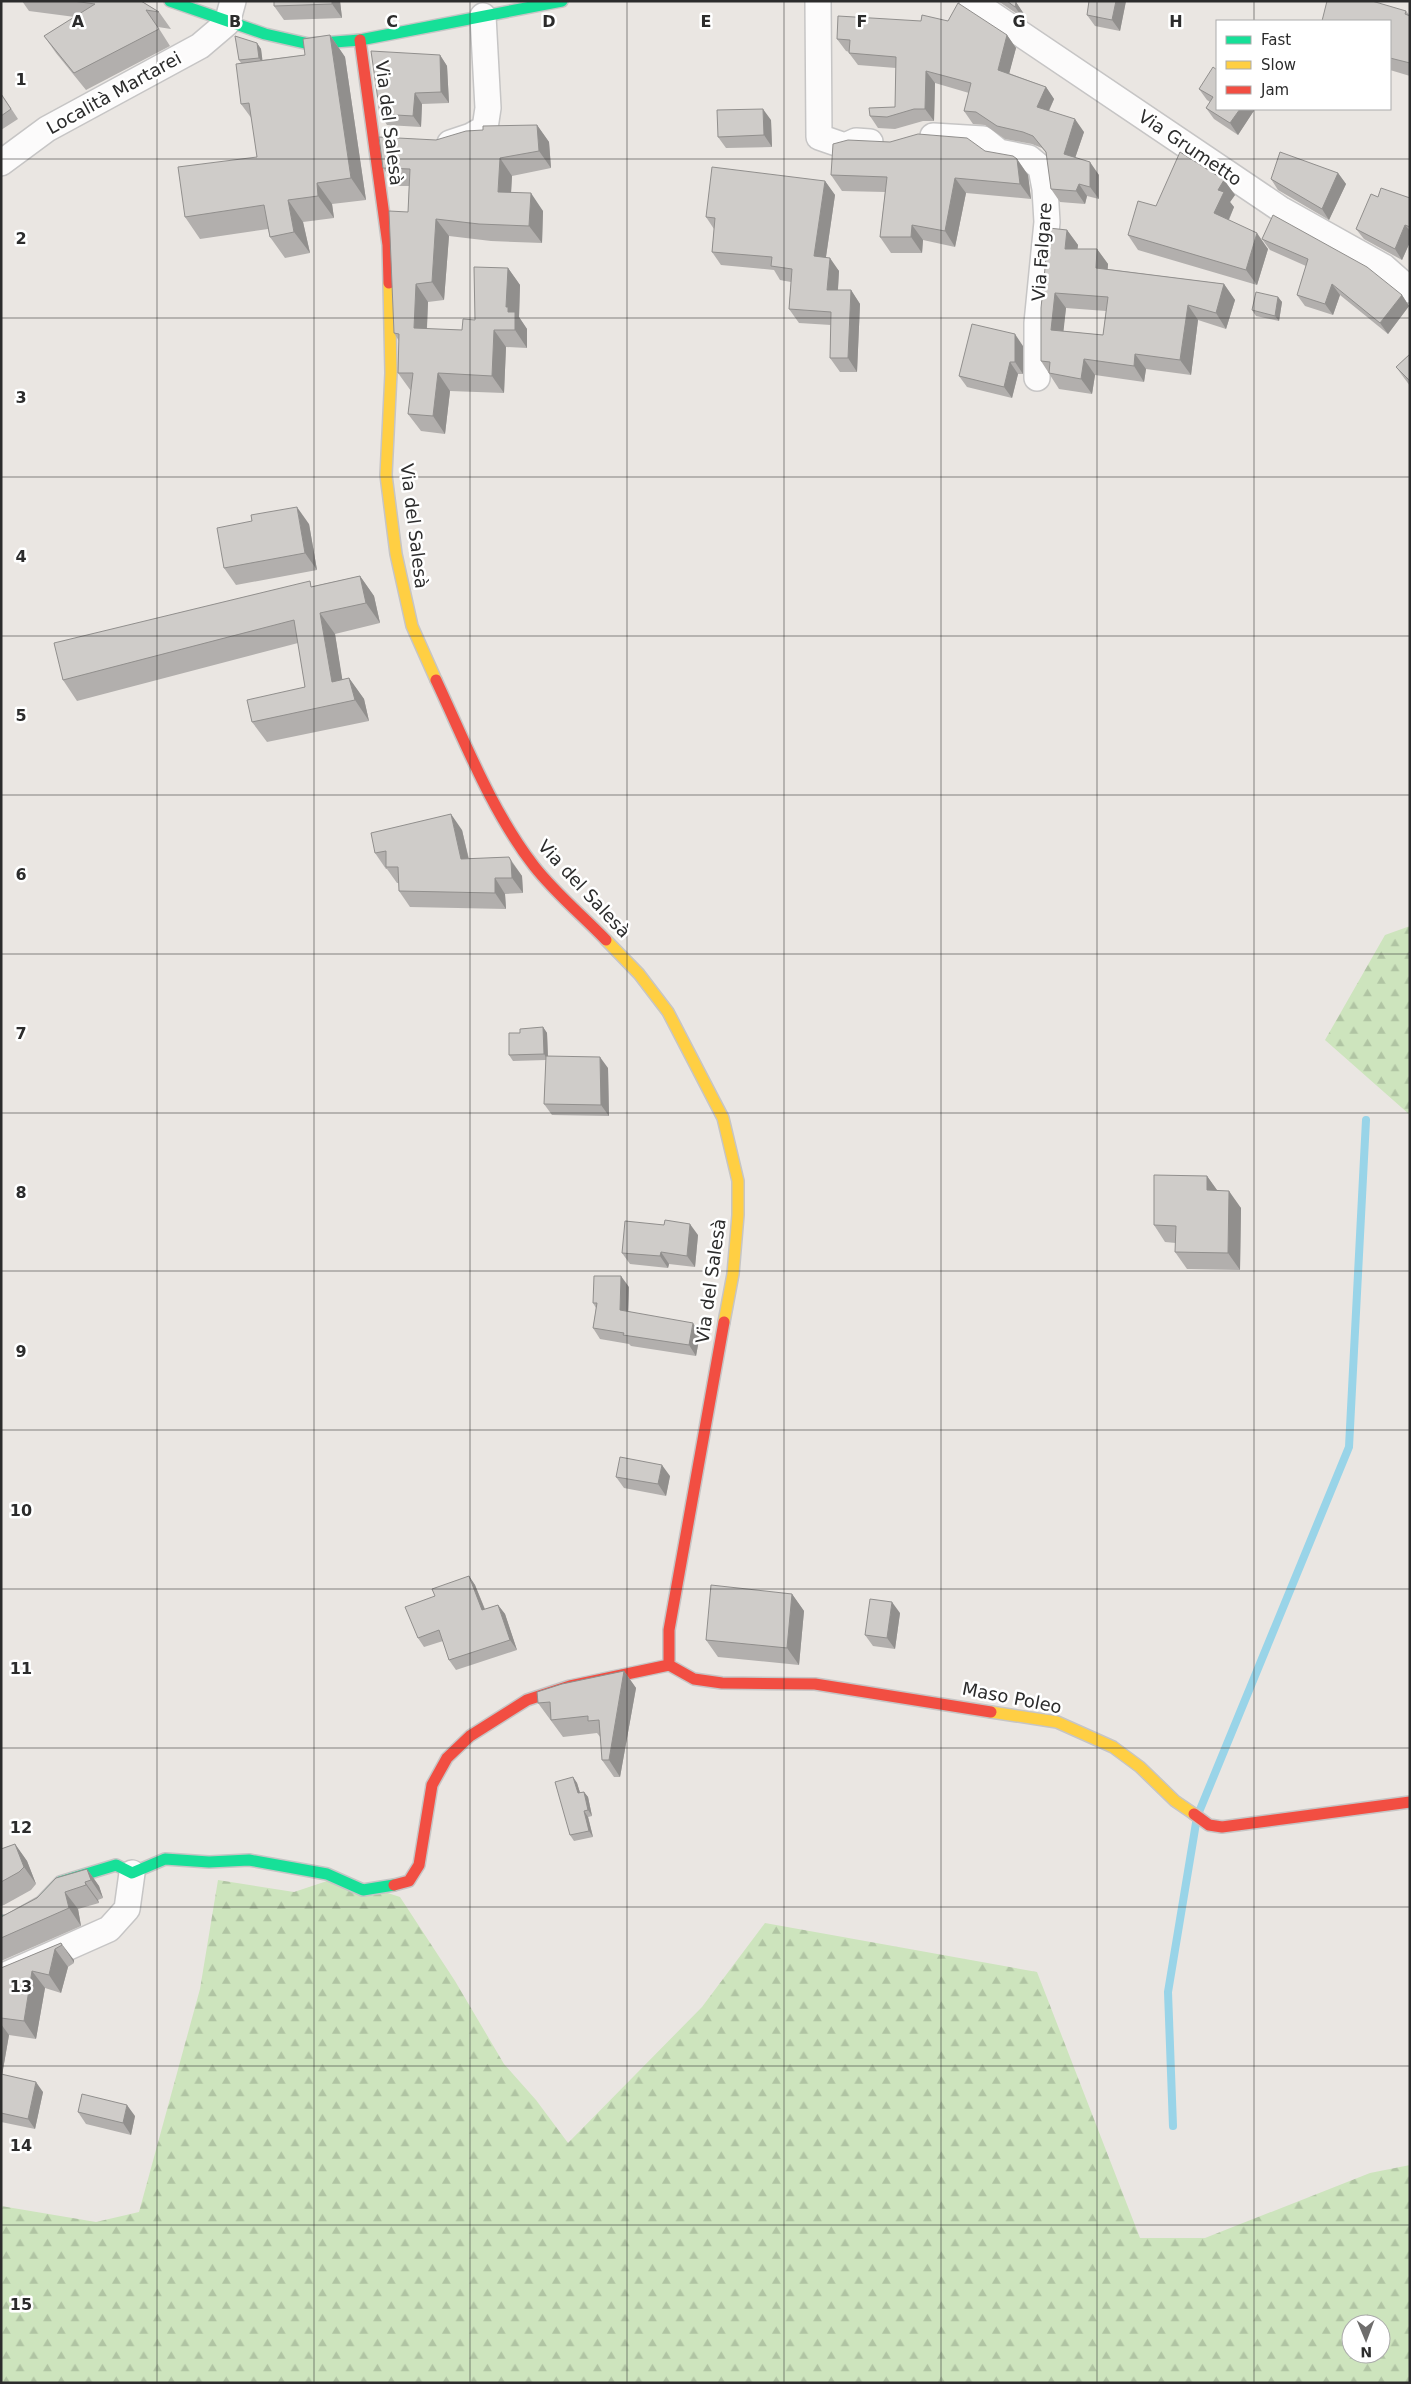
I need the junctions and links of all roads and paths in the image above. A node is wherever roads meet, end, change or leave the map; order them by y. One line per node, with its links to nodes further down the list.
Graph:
1 (170, 1): 5 (street)
2 (562, 1): 6 (street)
3 (818, 1): 13 (street, Via Falgare)
4 (972, 1): 12 (street, Via Grumetto)
5 (230, 12): 7 (street); 11 (street, Località Martarei)
6 (483, 16): 7 (street); 10 (street)
7 (360, 40): 8 (street, Via del Salesà)
8 (374, 138): 9 (street); 14 (street, Via del Salesà)
9 (400, 140)
10 (425, 142)
11 (1, 163)
12 (1410, 290)
13 (1037, 378)
14 (669, 1665): 15 (street, Maso Poleo); 16 (street)
15 (1410, 1802)
16 (132, 1874): 17 (street); 18 (street)
17 (1, 1921)
18 (1, 1977)

